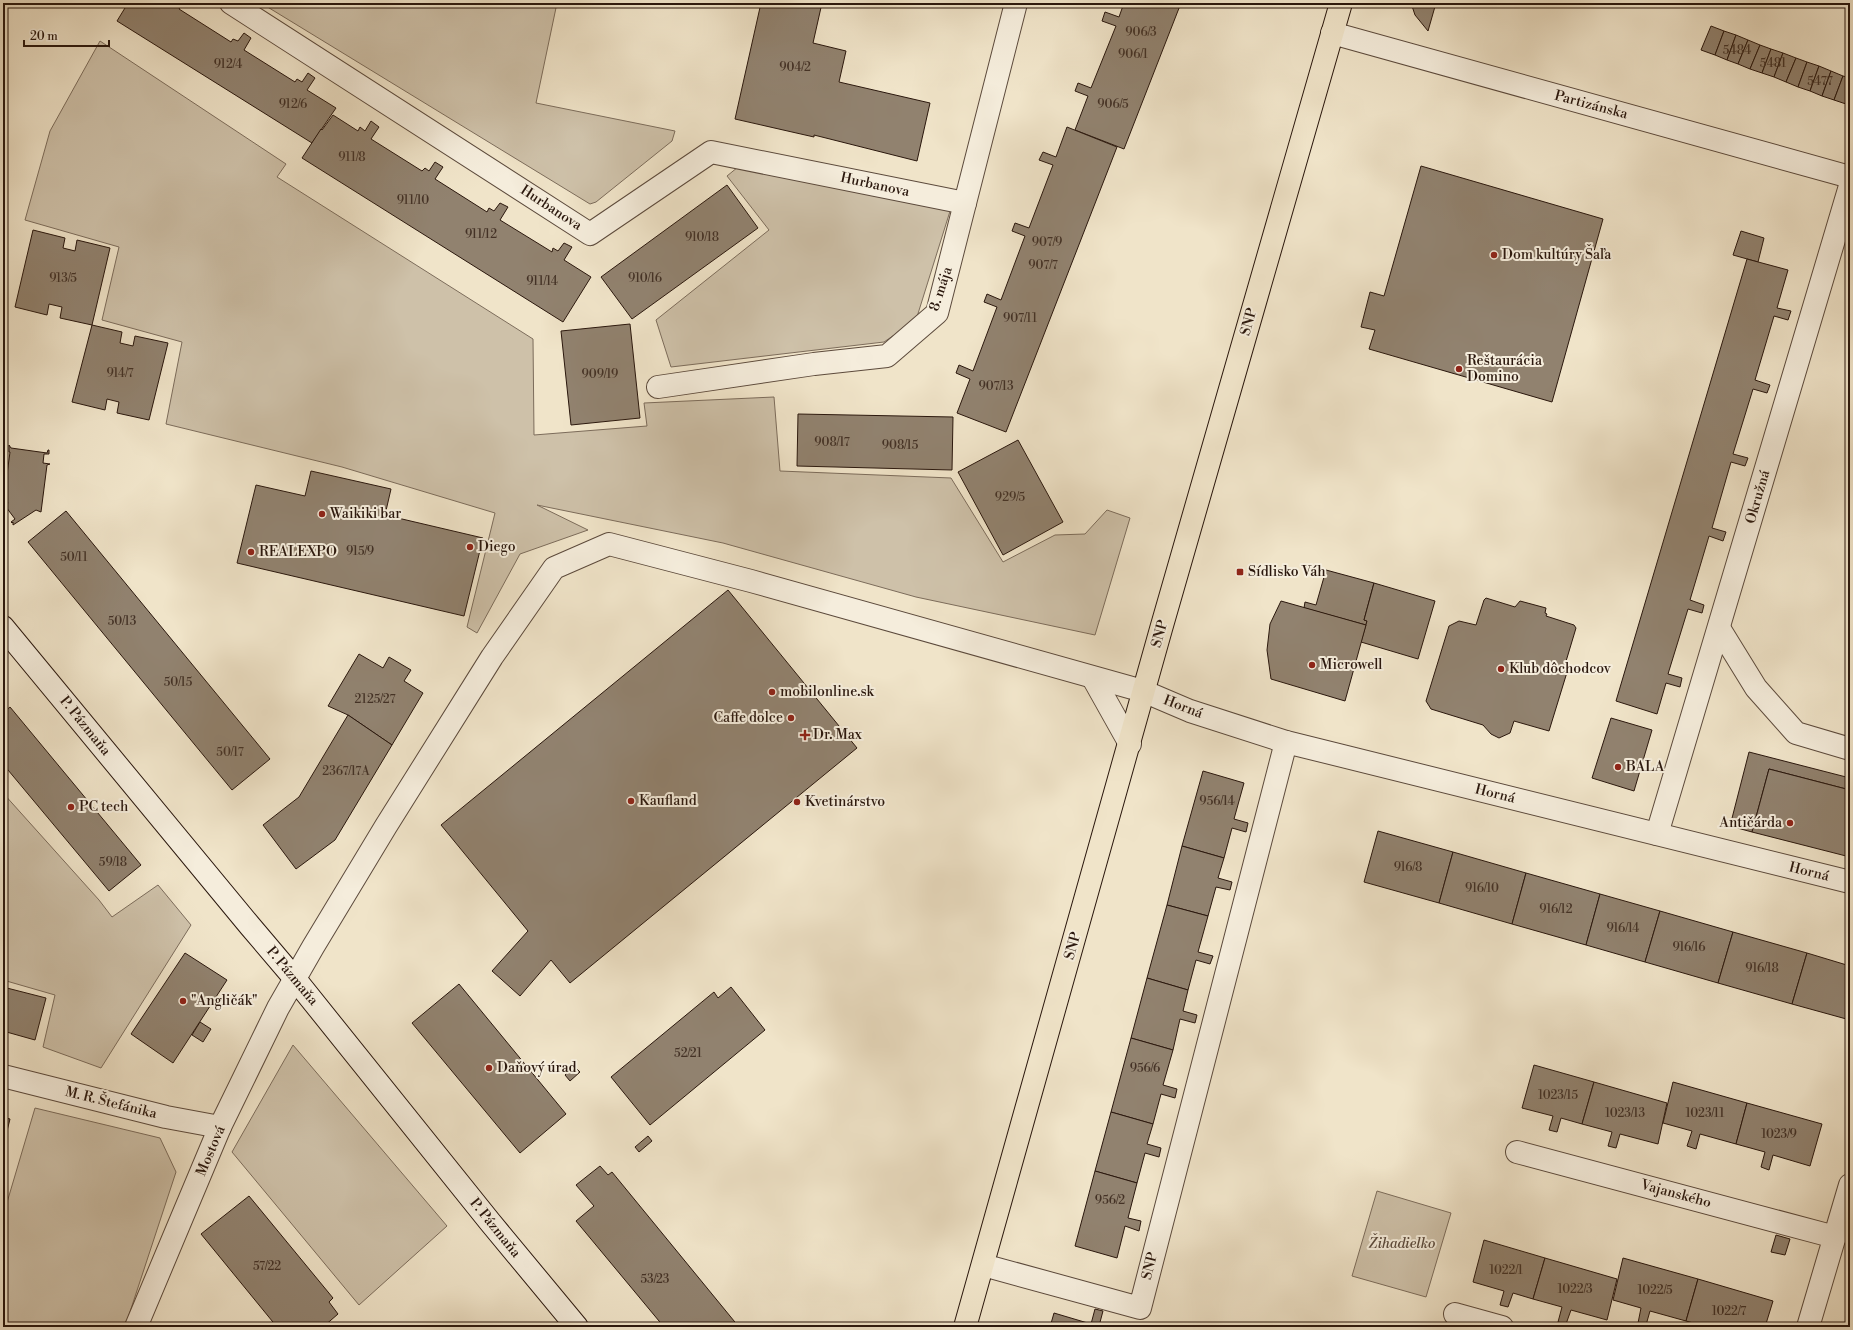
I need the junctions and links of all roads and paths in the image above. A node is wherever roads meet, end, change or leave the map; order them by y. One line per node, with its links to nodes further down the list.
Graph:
1 (231, 3): 7 (street, Hurbanova)
2 (1016, 3): 7 (street, 8. mája)
3 (1340, 3): 4 (main road, SNP)
4 (1332, 33): 5 (street, Partizánska); 12 (main road, SNP)
5 (1850, 177)
6 (1850, 186): 10 (street, Okružná)
7 (965, 203): 8 (street, 8. mája)
8 (658, 387)
9 (3, 627): 18 (street, P. Pázmaňa)
10 (1719, 628): 15 (street); 16 (street, Okružná)
11 (1093, 678): 12 (street, Horná); 14 (street); 18 (street, Mostová)
12 (1143, 691): 13 (street, Horná); 14 (main road, SNP)
13 (1286, 742): 16 (street, Horná); 24 (street, SNP)
14 (1130, 744): 24 (main road, SNP)
15 (1850, 749)
16 (1657, 834): 17 (street, Horná)
17 (1850, 882)
18 (295, 979): 20 (street, Mostová); 27 (street, P. Pázmaňa)
19 (3, 1076): 20 (street, M. R. Štefánika)
20 (220, 1127): 26 (street, Mostová)
21 (1517, 1152): 23 (street, Vajanského)
22 (1850, 1185): 23 (street)
23 (1835, 1237): 30 (street)
24 (982, 1265): 28 (main road, SNP)
25 (1455, 1314): 29 (street)
26 (136, 1327)
27 (577, 1327)
28 (965, 1327)
29 (1502, 1327)
30 (1808, 1327)

